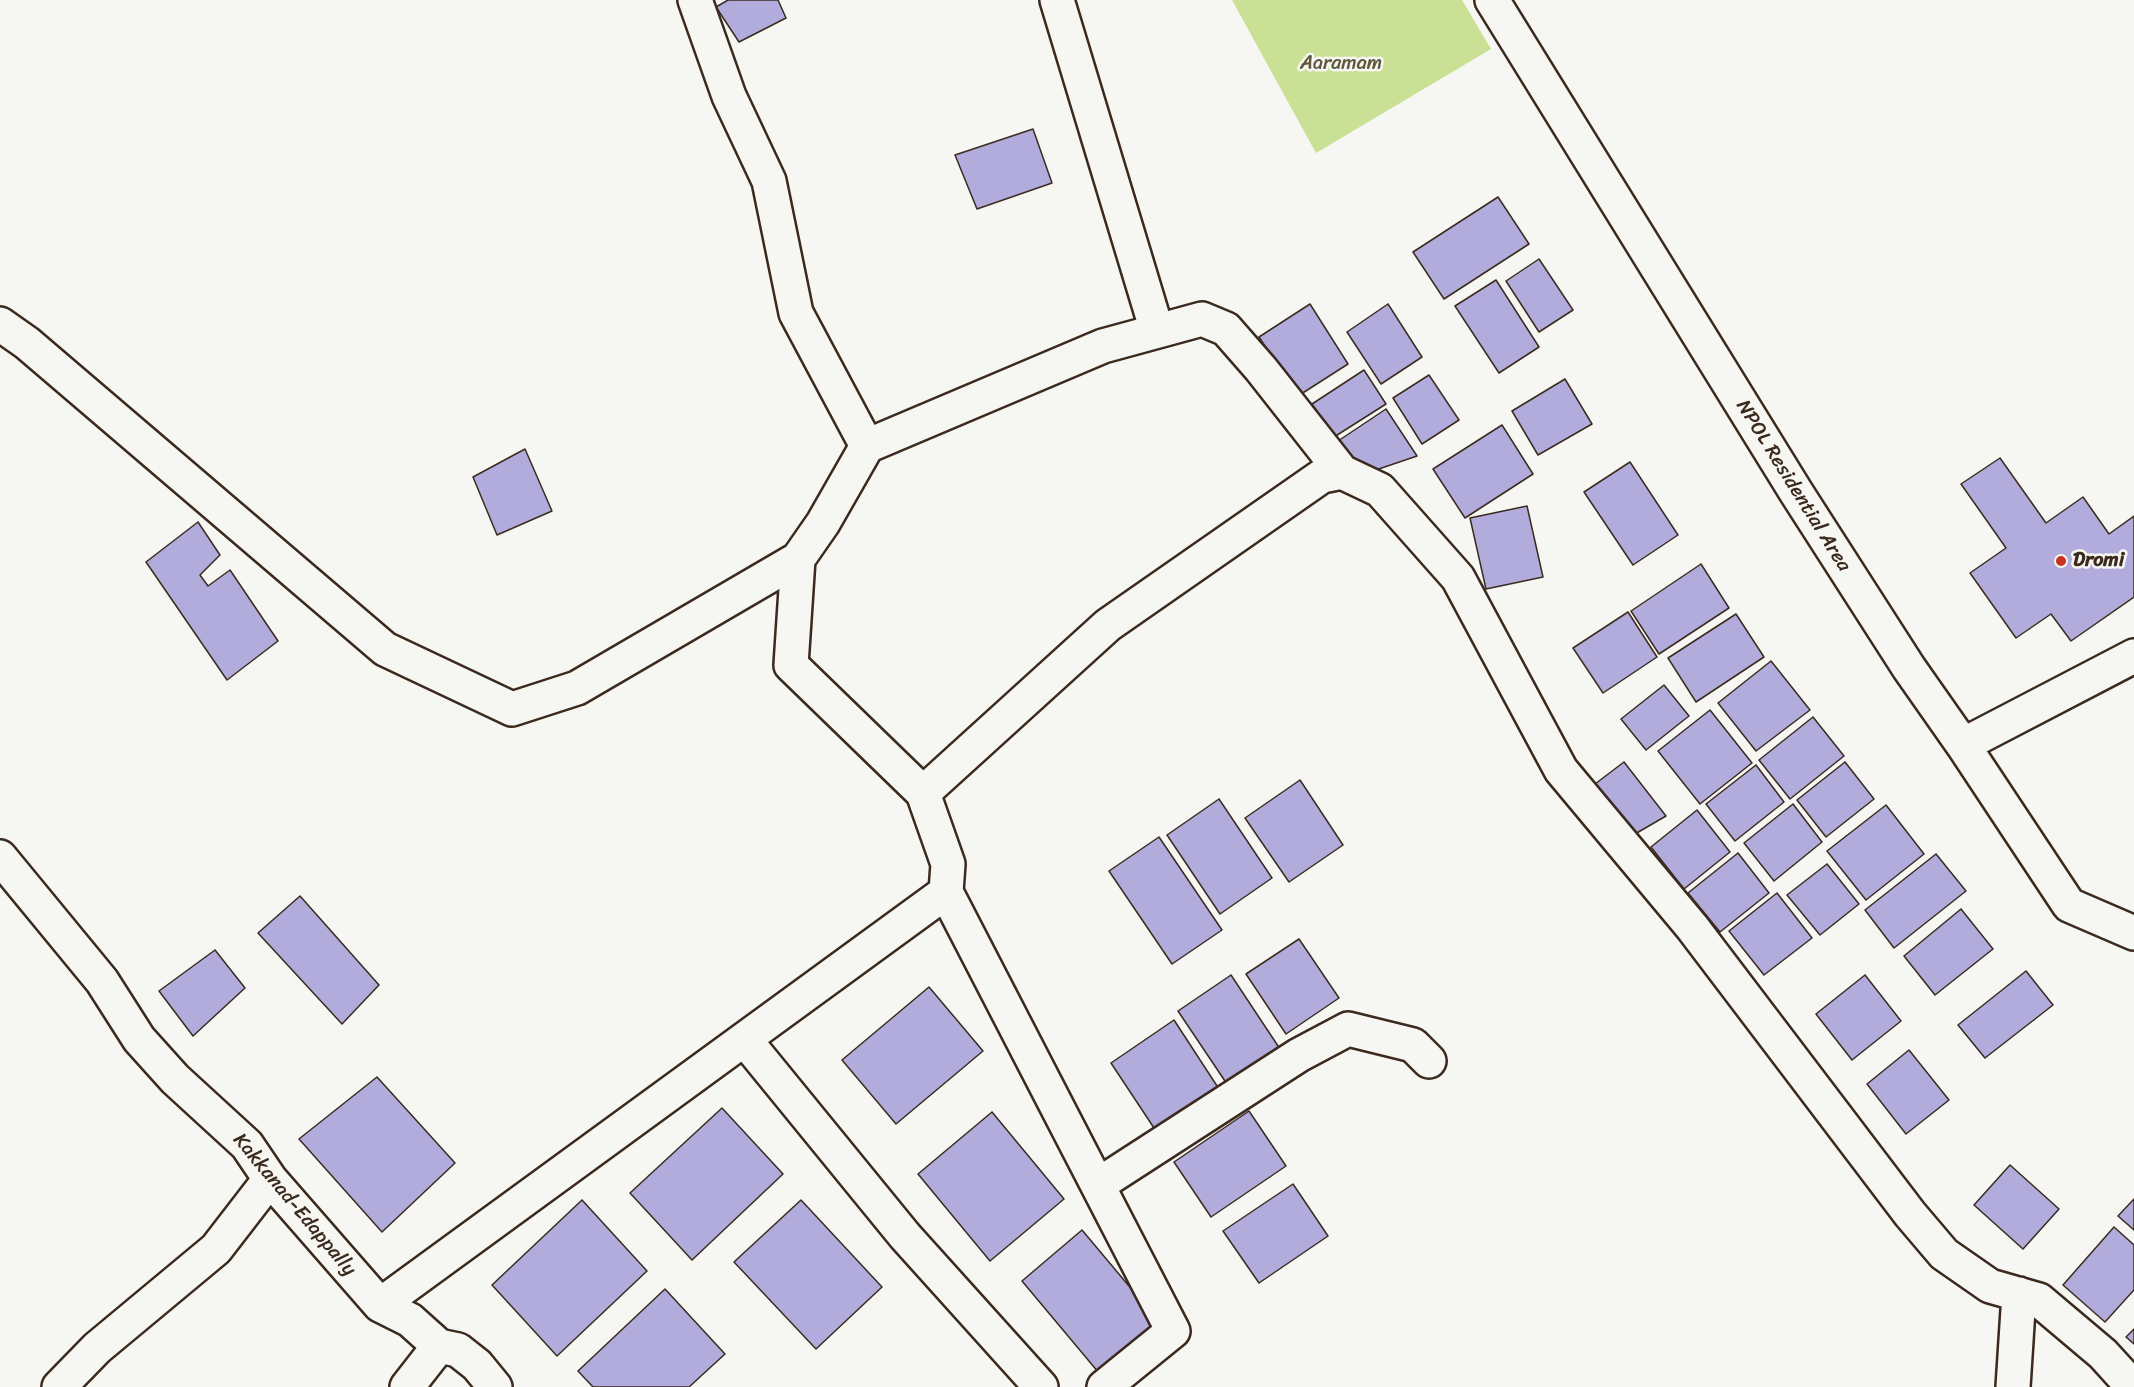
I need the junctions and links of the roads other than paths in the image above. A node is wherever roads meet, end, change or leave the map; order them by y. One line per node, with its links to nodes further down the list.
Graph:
1 (695, 0): 6 (street)
2 (1057, 0): 5 (street)
3 (1492, 0): 10 (street, NPOL Residential Area)
4 (0, 324): 8 (street)
5 (1157, 331): 6 (street); 7 (street)
6 (867, 446): 8 (street)
7 (1342, 472): 11 (street); 19 (street)
8 (798, 559): 11 (street)
9 (2134, 656): 10 (street)
10 (1963, 745): 14 (street, NPOL Residential Area)
11 (923, 793): 13 (street)
12 (0, 857): 17 (street, Kakkanad-Edappally)
13 (946, 892): 15 (street); 18 (street)
14 (2134, 933)
15 (745, 1040): 20 (street); 25 (street)
16 (1429, 1061): 18 (street)
17 (270, 1179): 20 (street, Kakkanad-Edappally); 22 (street)
18 (1098, 1185): 26 (street)
19 (2019, 1294): 27 (street); 28 (street)
20 (380, 1305): 21 (street, Kakkanad-Edappally)
21 (439, 1346): 23 (street); 24 (street, Kakkanad-Edappally)
22 (59, 1387)
23 (407, 1387)
24 (495, 1387)
25 (1041, 1387)
26 (1104, 1387)
27 (2013, 1387)
28 (2133, 1387)

